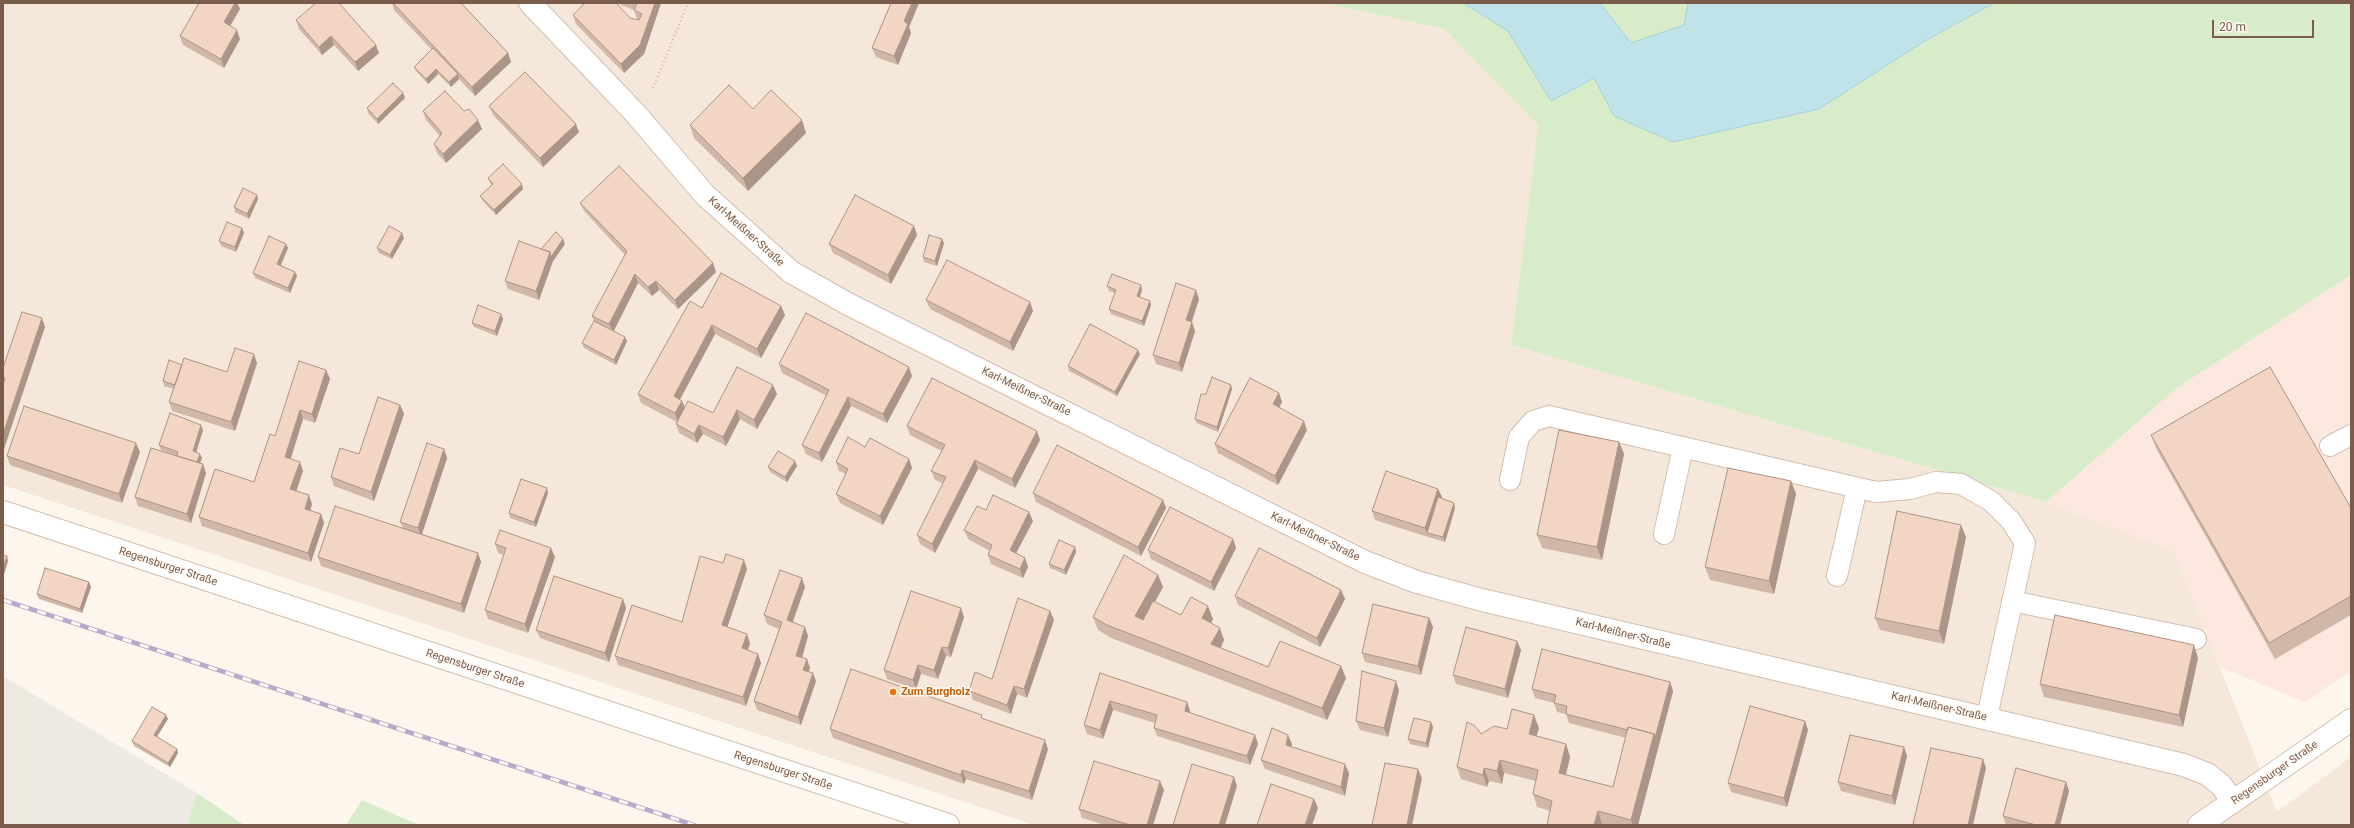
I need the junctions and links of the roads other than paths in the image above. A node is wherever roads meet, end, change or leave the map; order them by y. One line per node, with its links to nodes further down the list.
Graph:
1 (530, 3): 12 (street, Karl-Meißner-Straße)
2 (2351, 435): 3 (lane)
3 (2330, 446)
4 (1682, 447): 5 (lane); 6 (lane); 8 (lane)
5 (1510, 480)
6 (1857, 488): 9 (lane); 10 (lane)
7 (3, 512): 15 (street, Regensburger Straße)
8 (1664, 534)
9 (1837, 576)
10 (2012, 601): 11 (lane); 12 (lane)
11 (2196, 639)
12 (1987, 717): 14 (street, Karl-Meißner-Straße)
13 (2351, 720): 14 (street, Regensburger Straße)
14 (2234, 801): 16 (street, Regensburger Straße)
15 (948, 825)
16 (2199, 825)

